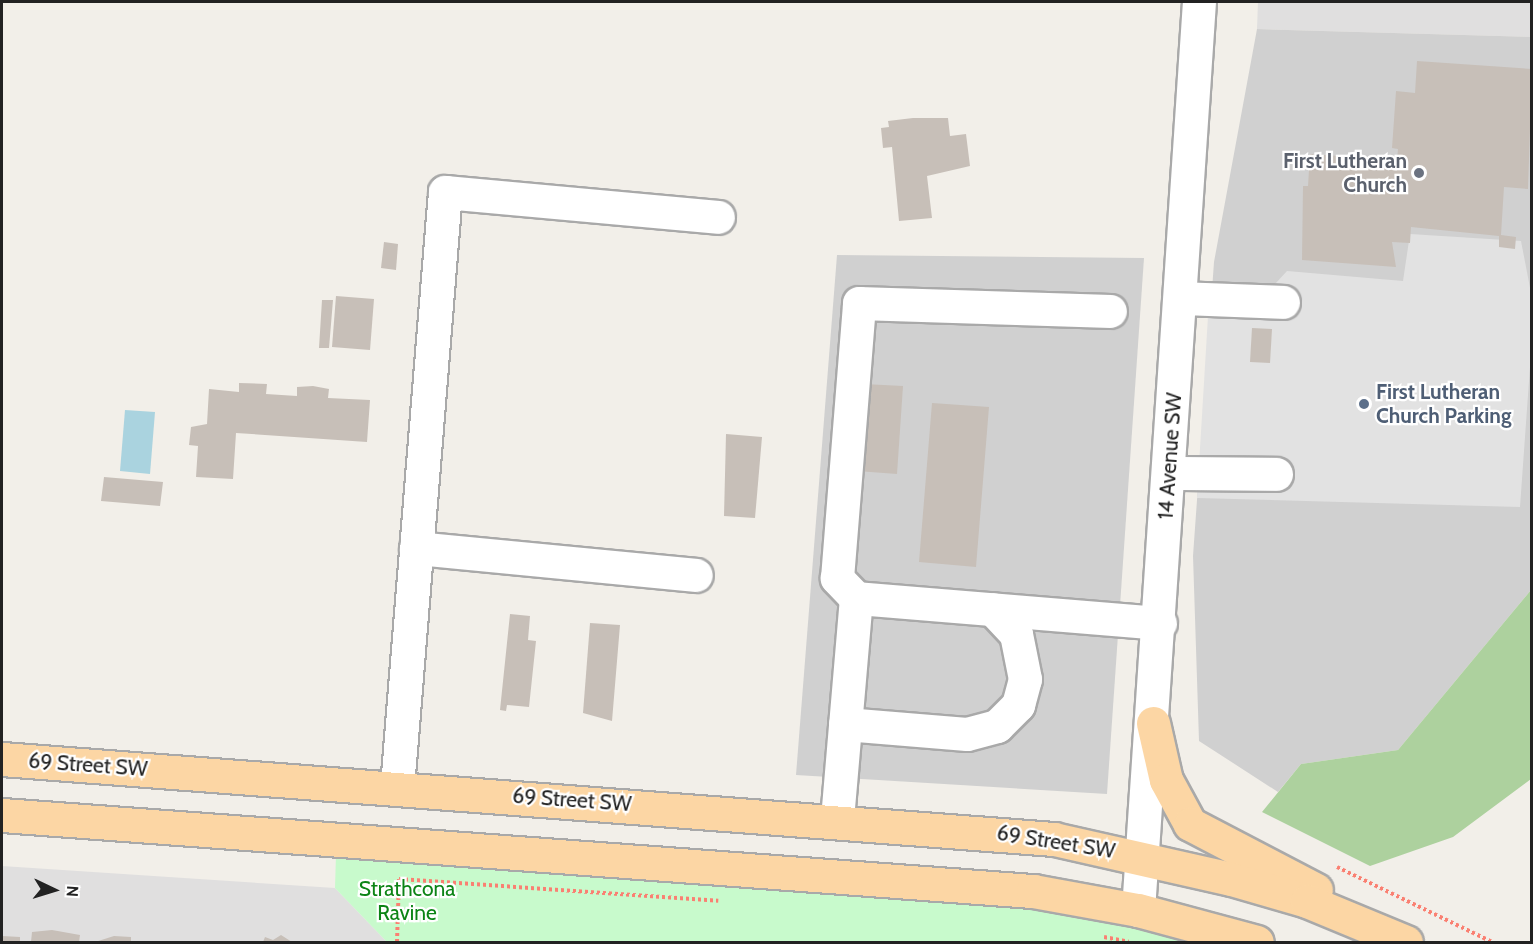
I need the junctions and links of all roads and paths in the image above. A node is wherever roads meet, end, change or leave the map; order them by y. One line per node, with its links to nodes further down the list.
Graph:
1 (1199, 2): 3 (street, 14 Avenue SW)
2 (718, 218): 8 (street)
3 (1180, 298): 4 (street); 6 (street, 14 Avenue SW)
4 (1283, 302)
5 (1110, 311): 10 (street)
6 (1169, 473): 7 (street); 12 (street, 14 Avenue SW)
7 (1275, 474)
8 (416, 548): 9 (street); 16 (street)
9 (696, 575)
10 (856, 598): 11 (street); 14 (street)
11 (993, 609): 12 (street); 14 (street)
12 (1160, 623): 13 (street, 14 Avenue SW)
13 (1153, 723): 19 (street, 14 Avenue SW); 23 (main road)
14 (845, 724): 18 (street)
15 (2, 759): 16 (main road, 69 Street SW)
16 (397, 787): 18 (main road, 69 Street SW)
17 (2, 814): 22 (main road)
18 (837, 819): 19 (main road, 69 Street SW)
19 (1141, 857): 22 (street, 14 Avenue SW); 23 (main road, 69 Street SW)
20 (1330, 864): 29 (path)
21 (729, 901): 25 (path)
22 (1138, 910): 27 (main road)
23 (1365, 923): 28 (main road)
24 (1091, 934): 26 (path)
25 (397, 942)
26 (1129, 942)
27 (1257, 942)
28 (1406, 942)
29 (1492, 942)

